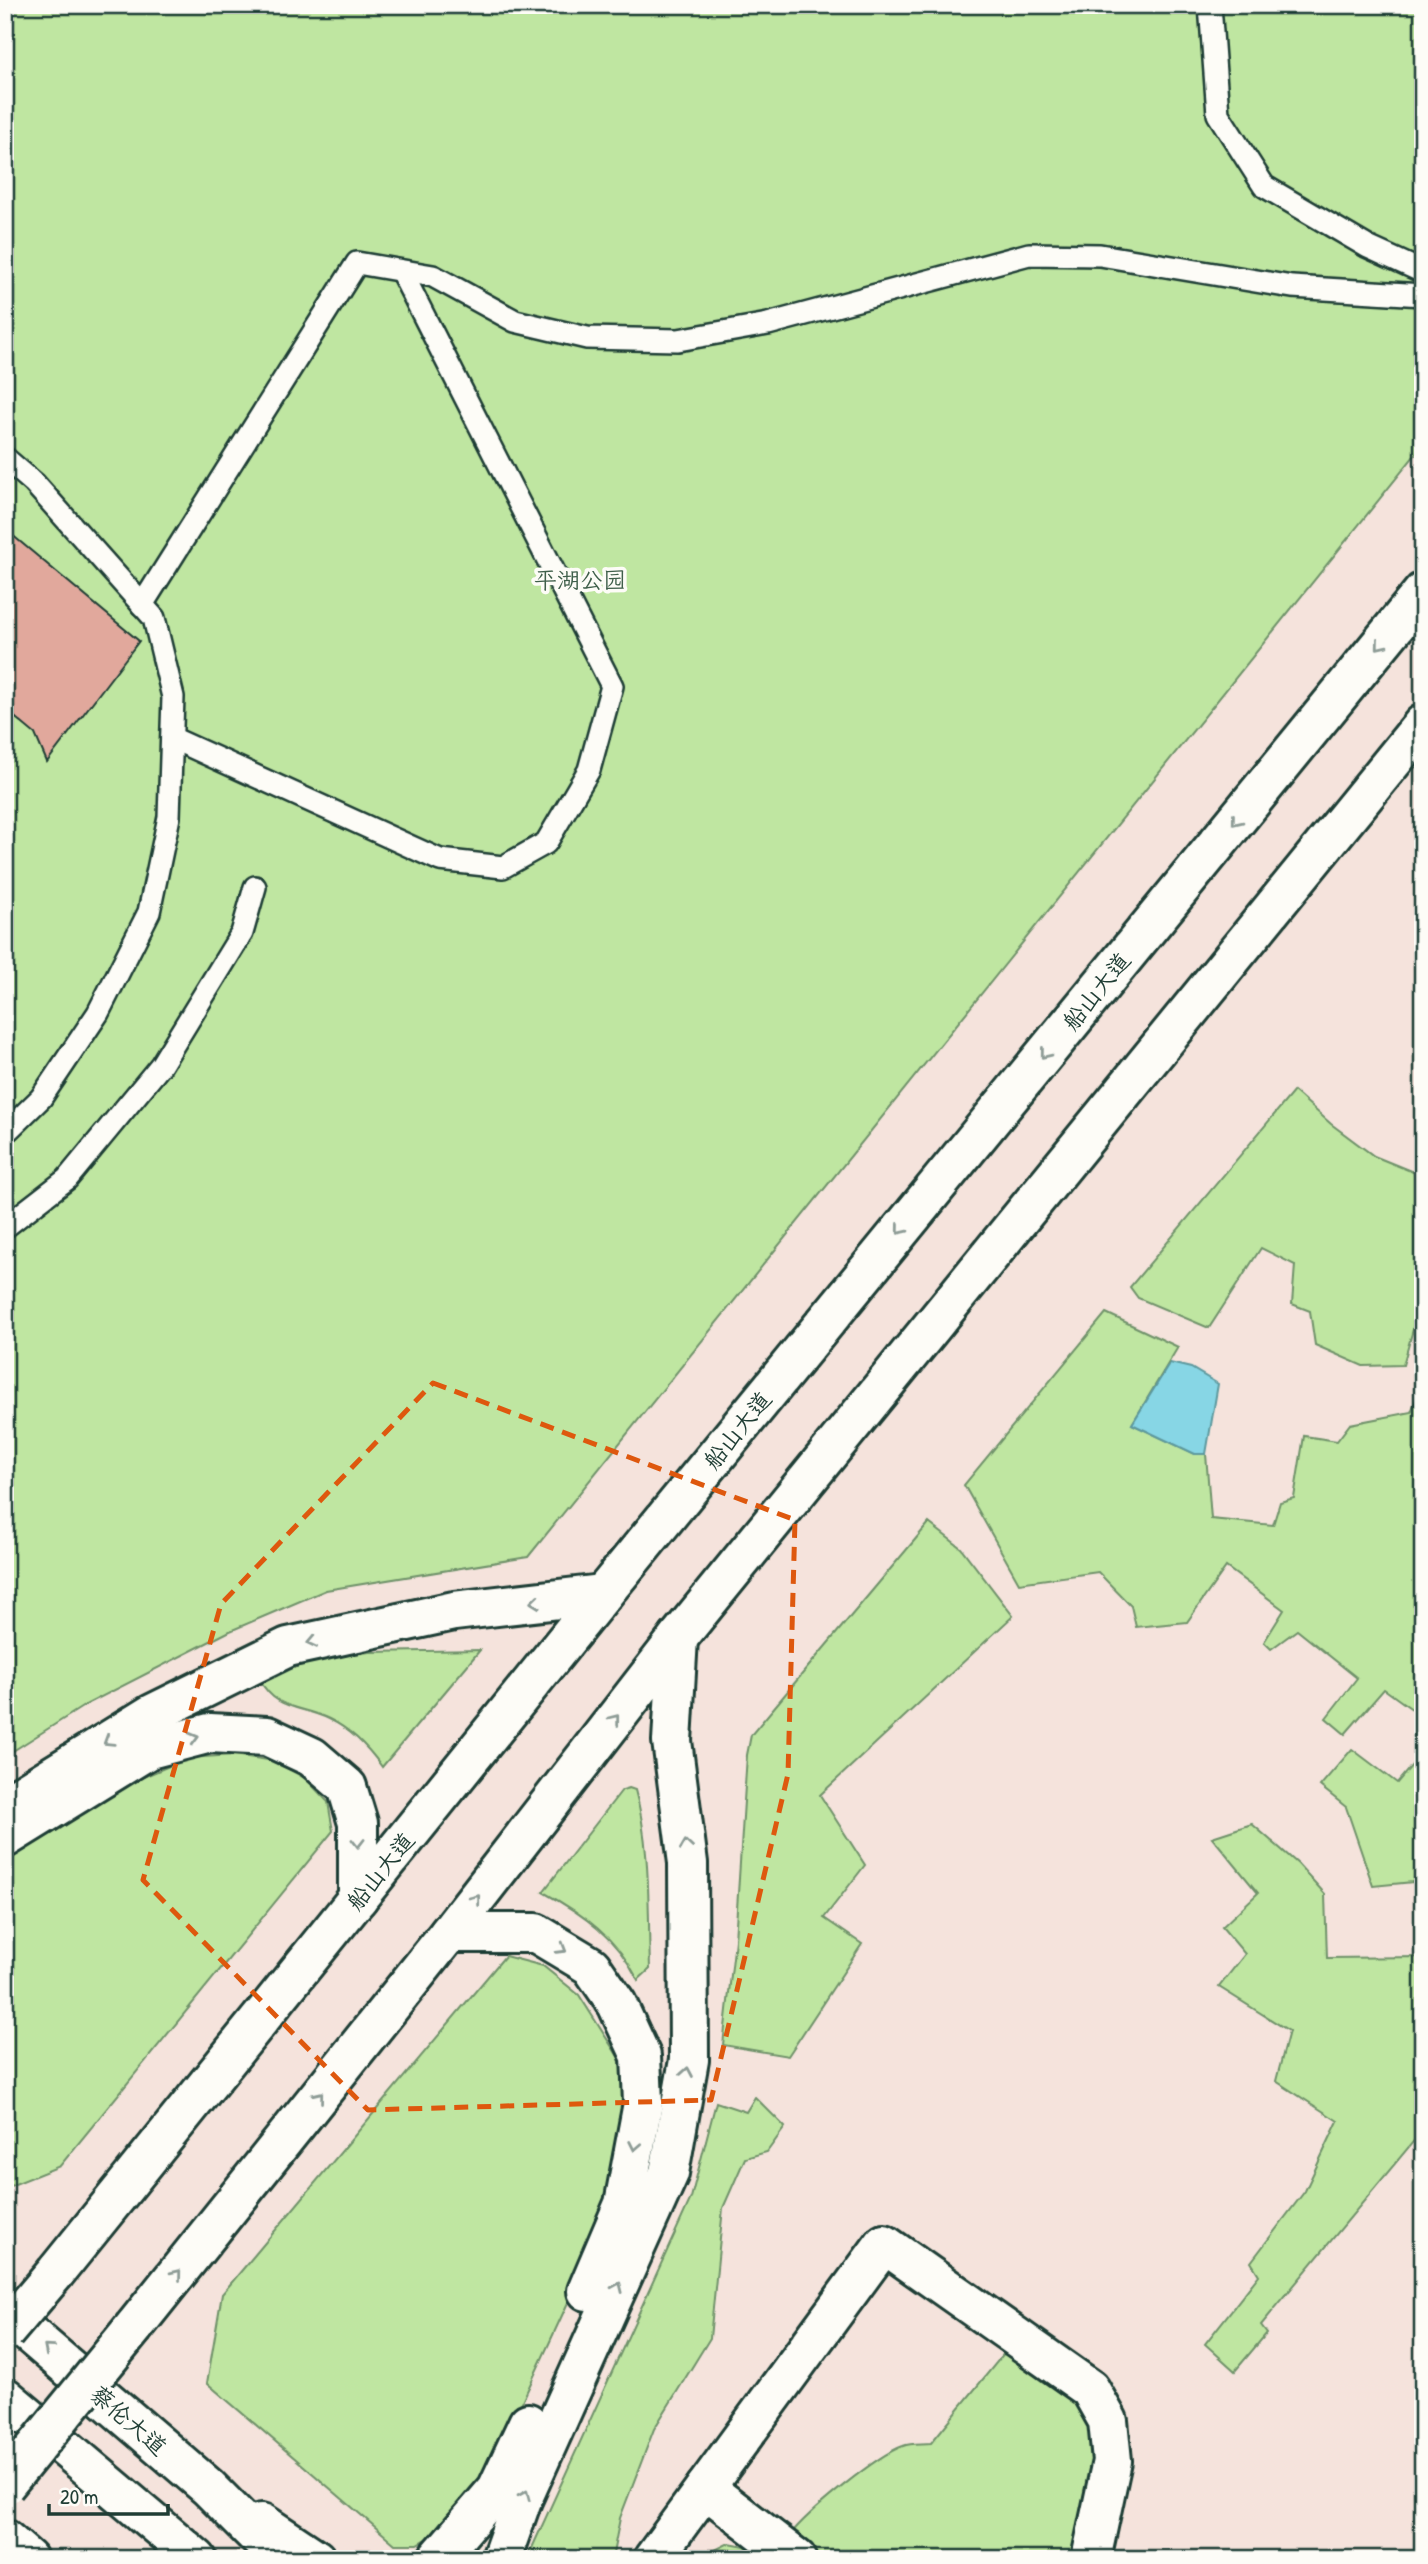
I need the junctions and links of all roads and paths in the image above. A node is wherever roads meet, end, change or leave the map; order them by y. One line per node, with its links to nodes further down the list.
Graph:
1 (1210, 5): 3 (lane)
2 (401, 271): 4 (lane); 7 (lane); 9 (lane)
3 (1423, 272)
4 (1423, 295)
5 (5, 457): 7 (lane)
6 (1423, 592): 13 (main road, 船山大道, one-way to 13)
7 (142, 605): 9 (lane)
8 (1423, 724): 14 (main road)
9 (172, 738): 11 (lane)
10 (255, 887): 12 (lane)
11 (5, 1133)
12 (5, 1227)
13 (603, 1594): 15 (main road, one-way to 15); 17 (main road, 船山大道)
14 (678, 1638): 18 (main road, one-way to 14); 31 (main road, one-way to 14)
15 (5, 1805)
16 (5, 1838): 17 (main road, one-way to 17)
17 (358, 1898): 20 (main road, 船山大道, bridge)
18 (449, 1933): 22 (main road, one-way to 18, bridge); 30 (main road, one-way to 30)
19 (5, 2313): 23 (main road, 蔡伦大道, one-way to 19)
20 (5, 2332)
21 (5, 2397): 27 (main road)
22 (5, 2485)
23 (208, 2487): 28 (main road, 蔡伦大道); 29 (main road)
24 (705, 2488): 32 (main road); 33 (main road); 34 (main road)
25 (5, 2539): 26 (main road)
26 (28, 2559)
27 (197, 2559)
28 (280, 2559)
29 (316, 2559)
30 (437, 2559)
31 (501, 2559)
32 (653, 2559)
33 (797, 2559)
34 (1091, 2559)

